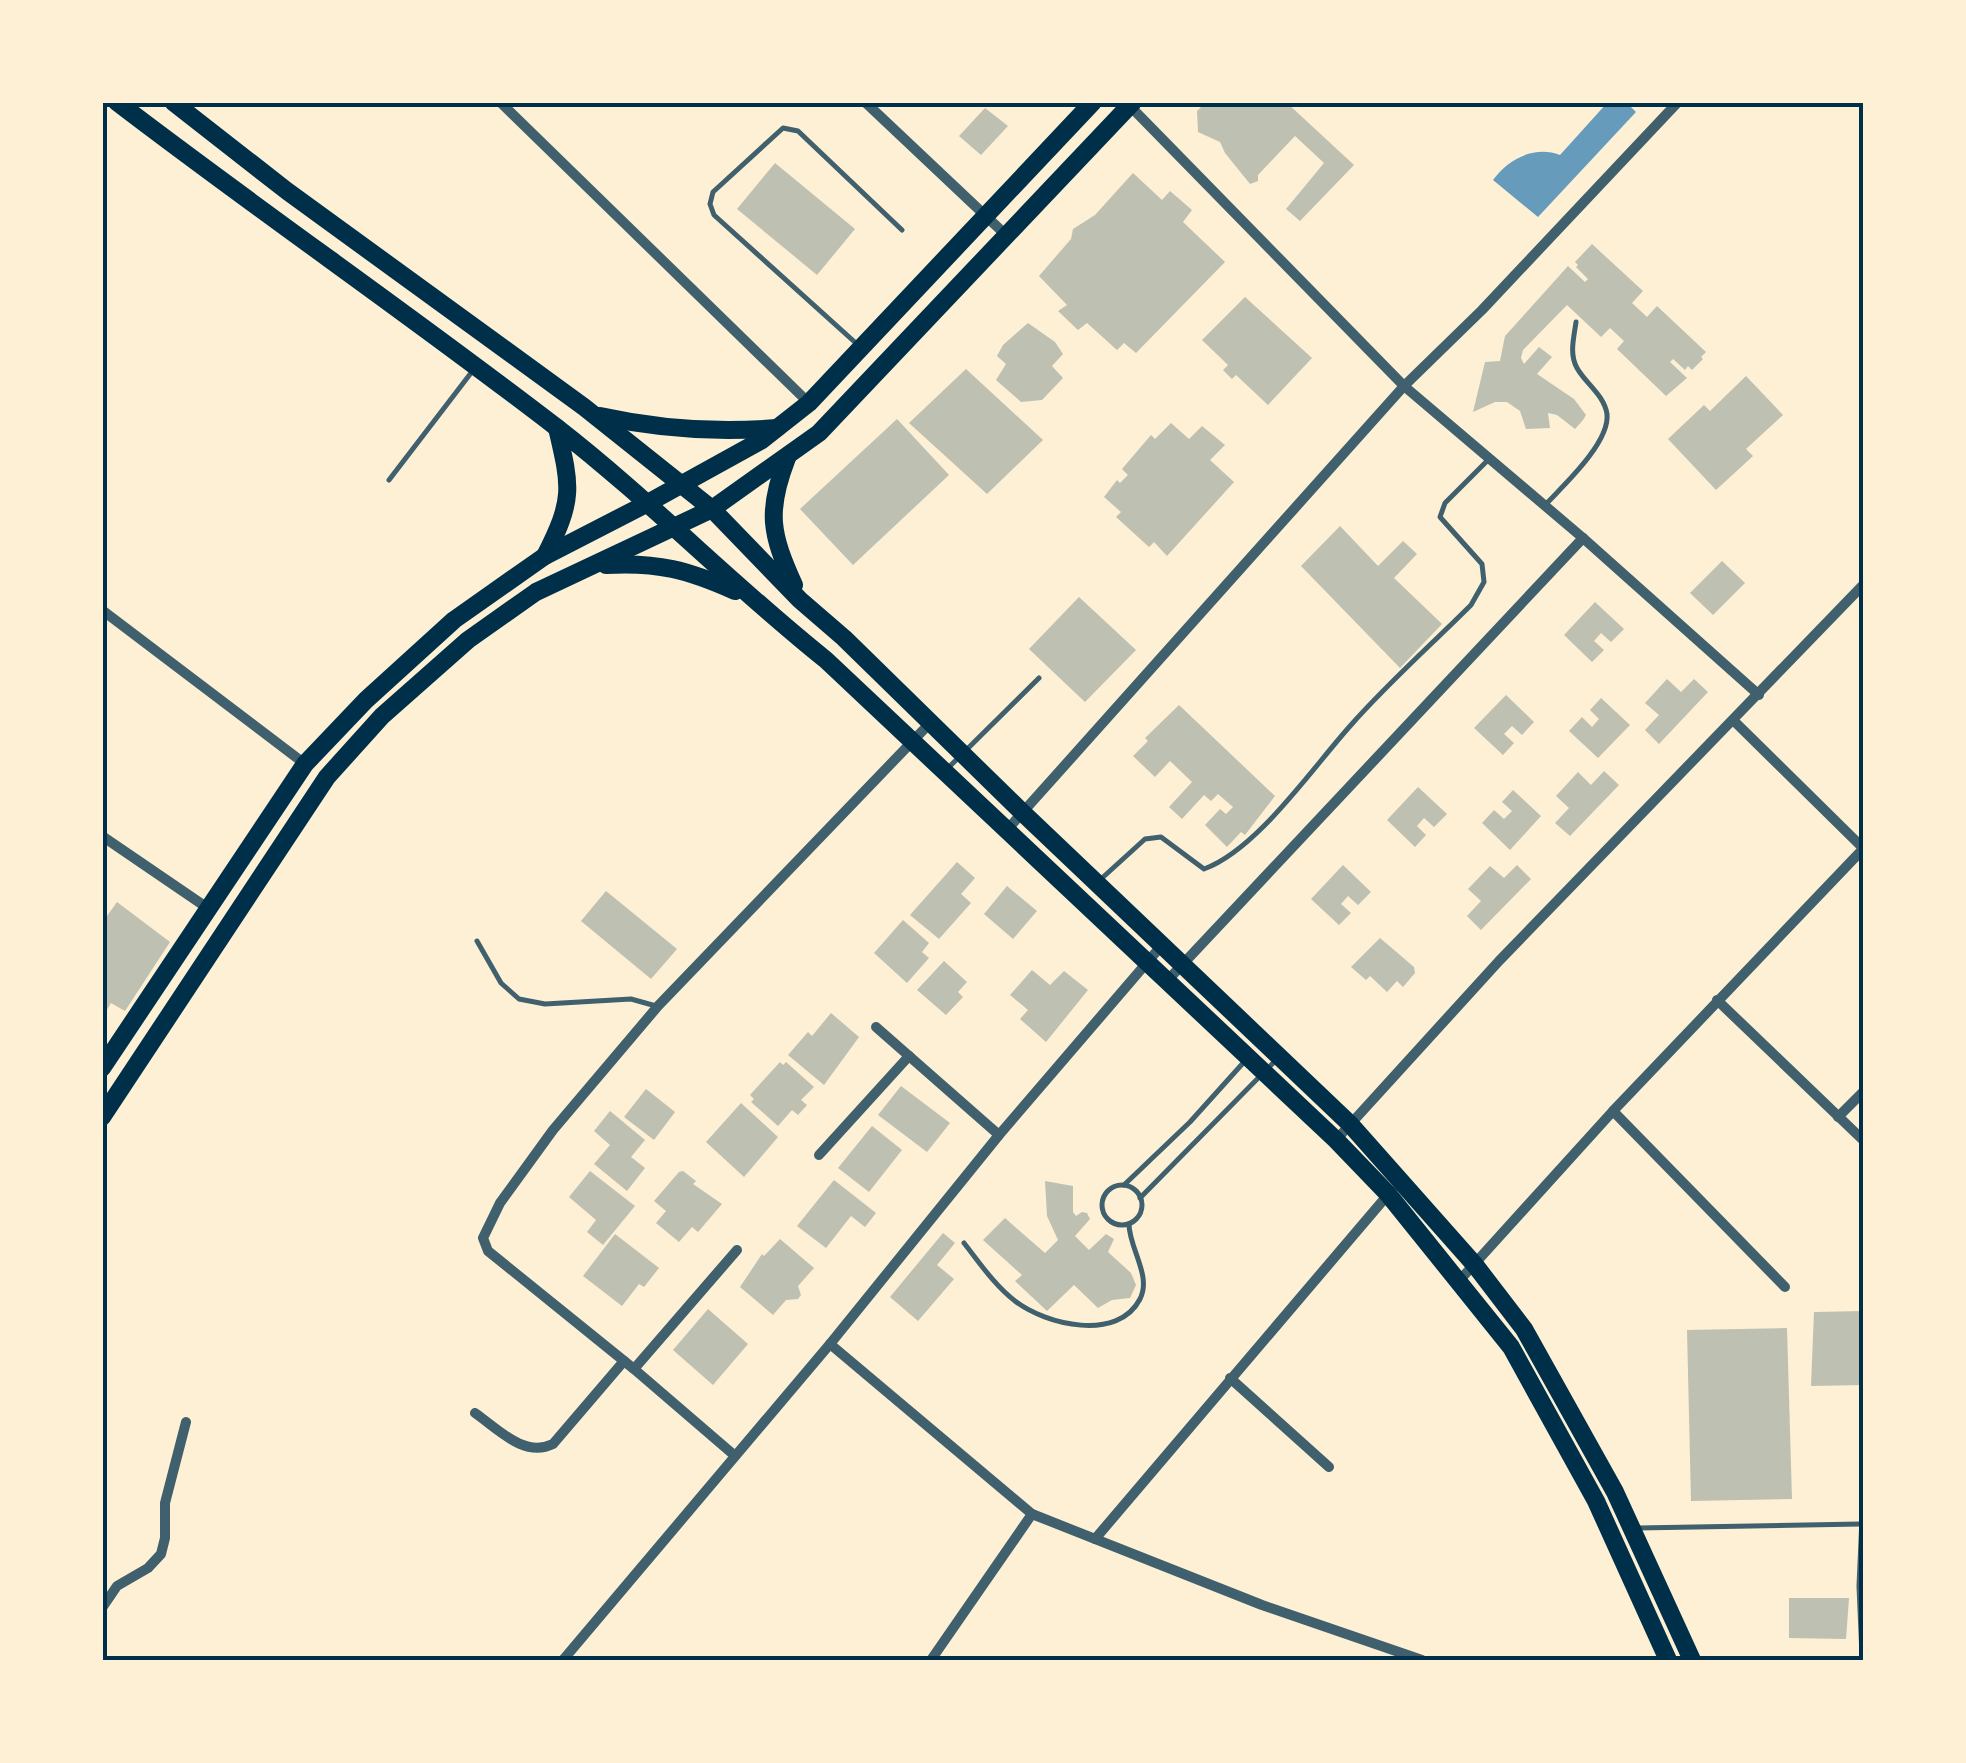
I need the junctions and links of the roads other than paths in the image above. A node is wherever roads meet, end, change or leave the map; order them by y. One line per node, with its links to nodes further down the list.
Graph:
1 (117, 102): 13 (main road)
2 (172, 102): 16 (main road)
3 (500, 102): 15 (street)
4 (865, 102): 8 (street)
5 (1092, 102): 8 (main road)
6 (1678, 102): 14 (street)
7 (1131, 104): 10 (main road); 14 (street)
8 (988, 216): 10 (street); 12 (main road)
9 (902, 230): 12 (lane)
10 (1007, 236): 19 (main road)
11 (1576, 322): 24 (lane)
12 (862, 348): 15 (main road)
13 (476, 366): 17 (main road); 21 (lane)
14 (1404, 386): 20 (street); 42 (street)
15 (810, 403): 18 (main road)
16 (594, 414): 18 (main road); 22 (main road)
17 (557, 428): 23 (main road); 28 (main road)
18 (778, 428): 22 (main road)
19 (787, 457): 25 (main road); 32 (main road)
20 (1490, 459): 24 (street); 46 (lane)
21 (390, 480)
22 (680, 484): 23 (main road); 25 (main road)
23 (648, 504): 26 (main road); 28 (main road)
24 (1544, 506): 27 (street)
25 (712, 509): 26 (main road); 32 (main road)
26 (675, 529): 29 (main road); 31 (main road)
27 (1583, 538): 35 (street); 52 (street)
28 (544, 556): 40 (main road)
29 (596, 565): 31 (main road); 65 (main road)
30 (1864, 584): 35 (street)
31 (753, 599): 38 (main road)
32 (800, 600): 37 (main road)
33 (102, 610): 40 (street)
34 (1039, 678): 39 (lane)
35 (1758, 695): 36 (street)
36 (1734, 721): 45 (street); 67 (street)
37 (932, 722): 38 (street); 39 (main road)
38 (910, 742): 41 (main road); 55 (street)
39 (962, 753): 41 (lane); 42 (main road)
40 (305, 764): 48 (main road)
41 (944, 772): 43 (main road)
42 (1023, 813): 43 (street); 46 (main road)
43 (1006, 830): 47 (main road)
44 (102, 836): 48 (street)
45 (1863, 848): 54 (street)
46 (1096, 883): 47 (lane); 50 (main road)
47 (1079, 900): 51 (main road)
48 (209, 910): 61 (main road)
49 (476, 941): 55 (lane)
50 (1162, 945): 51 (street); 52 (main road)
51 (1146, 962): 53 (main road); 68 (street)
52 (1182, 965): 53 (street); 57 (main road)
53 (1166, 982): 59 (main road)
54 (1718, 1000): 64 (street); 66 (street)
55 (658, 1006): 83 (street)
56 (876, 1027): 58 (street)
57 (1263, 1041): 59 (lane); 60 (main road)
58 (910, 1056): 68 (street); 71 (street)
59 (1248, 1056): 62 (main road); 73 (lane)
60 (1279, 1056): 62 (lane); 67 (main road)
61 (102, 1068)
62 (1265, 1071): 69 (main road); 75 (lane)
63 (1864, 1091): 66 (street)
64 (1613, 1112): 79 (street); 81 (street)
65 (102, 1117)
66 (1838, 1117): 70 (street)
67 (1350, 1124): 69 (street); 72 (main road)
68 (999, 1135): 82 (street)
69 (1336, 1140): 74 (main road)
70 (1864, 1140)
71 (820, 1155)
72 (1402, 1179): 74 (street); 79 (main road)
73 (1124, 1185): 75 (lane); 76 (lane)
74 (1388, 1194): 80 (main road); 84 (street)
75 (1140, 1198): 76 (lane)
76 (1129, 1224): 77 (lane)
77 (964, 1243)
78 (738, 1250): 83 (street)
79 (1475, 1264): 80 (street); 92 (main road)
80 (1459, 1281): 93 (main road)
81 (1785, 1287)
82 (830, 1344): 87 (street); 90 (street)
83 (629, 1365): 85 (street); 87 (street)
84 (1230, 1378): 88 (street); 94 (street)
85 (475, 1413)
86 (186, 1422): 95 (street)
87 (734, 1455): 97 (street)
88 (1330, 1467)
89 (1864, 1474): 91 (lane)
90 (1032, 1514): 94 (street); 98 (street)
91 (1860, 1524): 92 (lane); 96 (lane)
92 (1632, 1528): 93 (lane); 101 (main road)
93 (1611, 1532): 100 (main road)
94 (1095, 1538): 99 (street)
95 (102, 1608)
96 (1862, 1656)
97 (562, 1660)
98 (931, 1660)
99 (1422, 1660)
100 (1668, 1660)
101 (1692, 1660)

